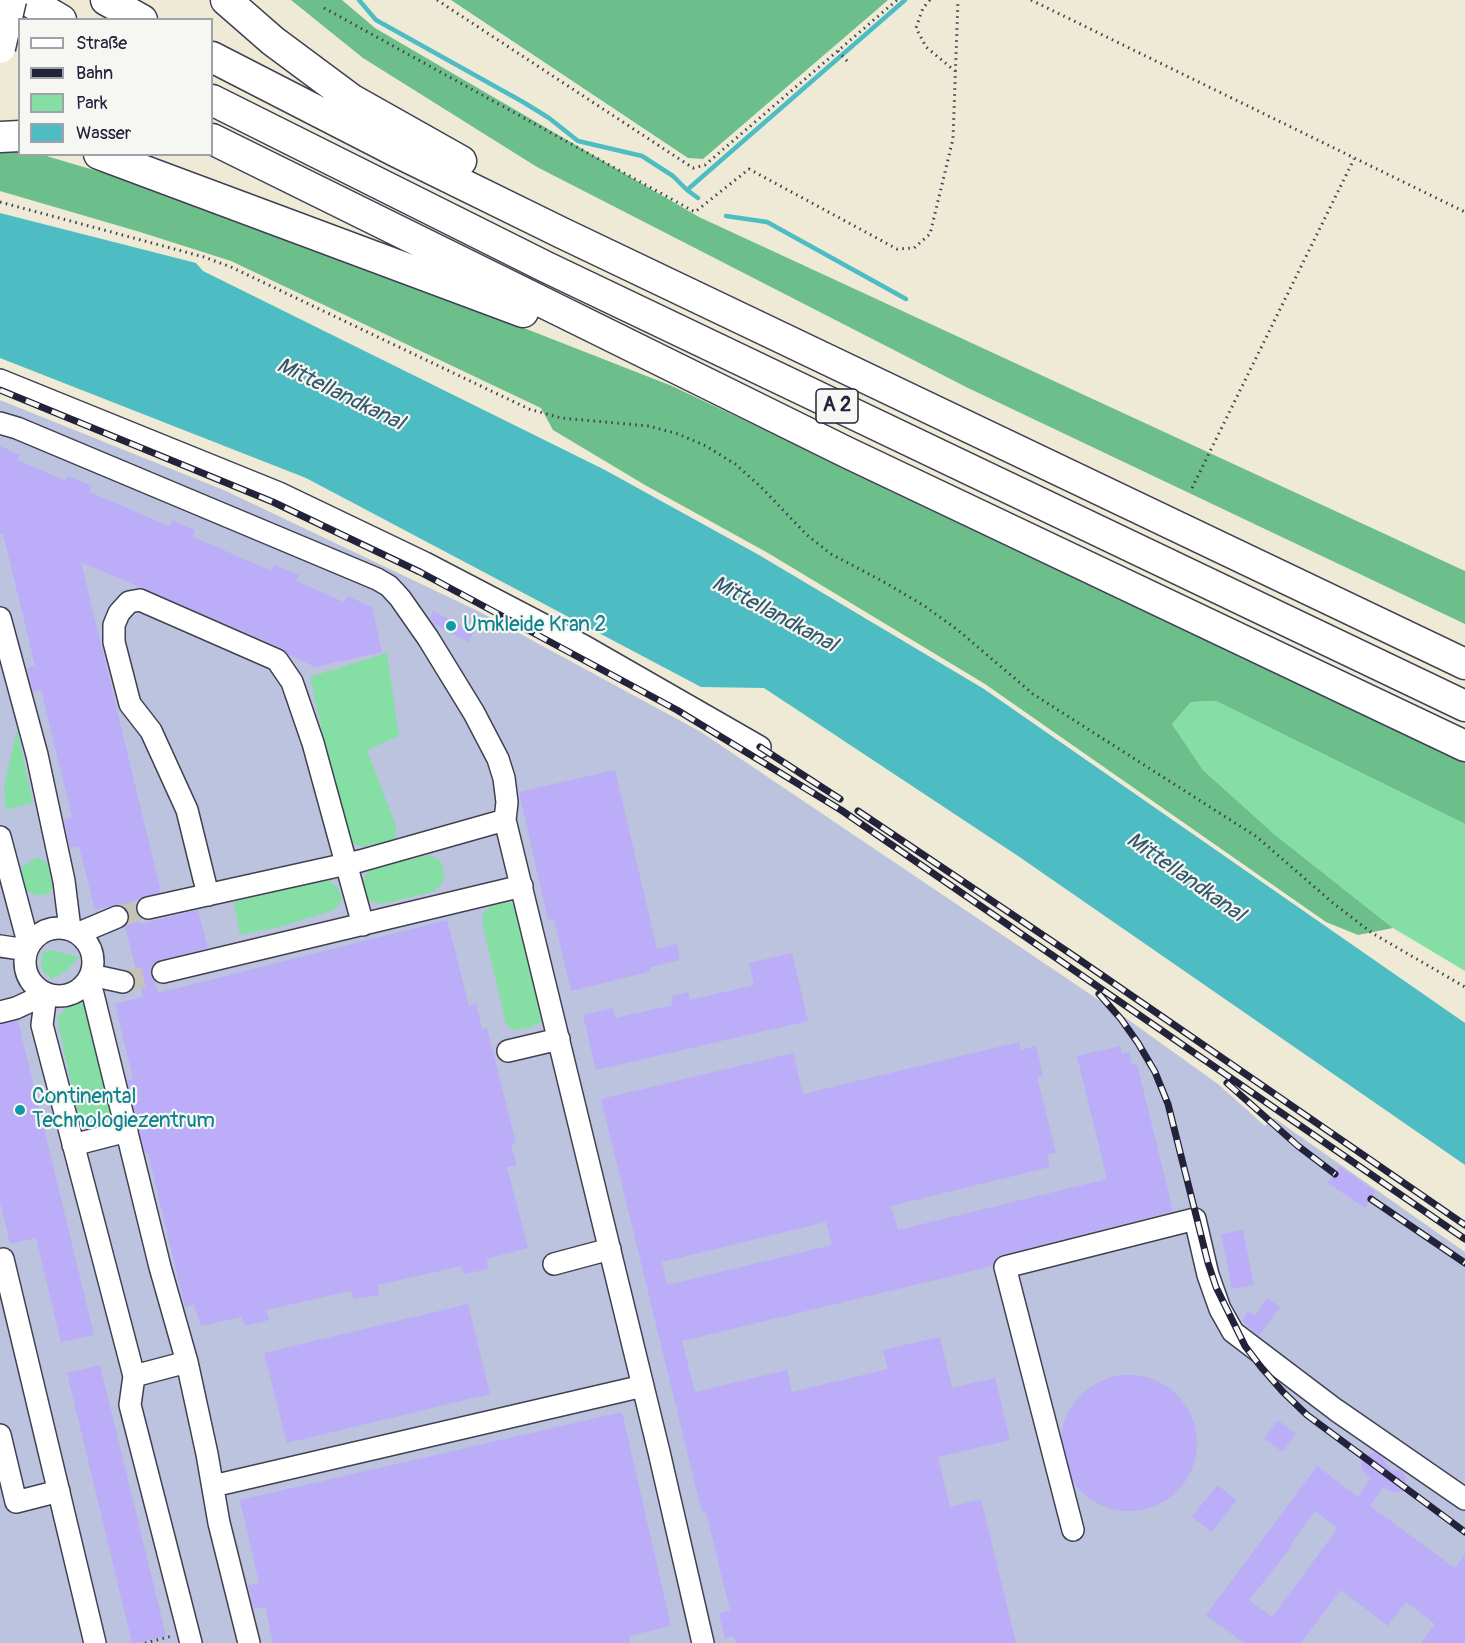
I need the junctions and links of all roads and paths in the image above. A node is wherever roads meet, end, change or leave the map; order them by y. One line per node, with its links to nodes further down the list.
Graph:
1 (11, 0): 15 (highway, bridge)
2 (27, 0): 11 (highway)
3 (106, 0): 12 (highway)
4 (226, 0): 28 (highway)
5 (437, 0): 16 (path)
6 (897, 0): 16 (path)
7 (930, 0): 19 (path)
8 (958, 0): 19 (path)
9 (1031, 0): 25 (path)
10 (324, 8): 19 (path)
11 (58, 18)
12 (138, 18)
13 (0, 28): 14 (highway)
14 (18, 38)
15 (0, 48)
16 (838, 51): 18 (path)
17 (213, 58): 28 (highway, A 2)
18 (848, 62)
19 (955, 71)
20 (213, 101): 35 (highway, A 2)
21 (18, 136): 22 (highway)
22 (0, 137)
23 (213, 139): 31 (highway)
24 (104, 156): 31 (highway)
25 (1354, 159): 27 (path); 32 (path)
26 (0, 202): 52 (path)
27 (1465, 212)
28 (865, 378): 34 (highway, A 2)
29 (0, 380): 37 (lane)
30 (0, 423): 38 (lane)
31 (846, 452): 36 (highway)
32 (1192, 488)
33 (0, 618): 46 (lane)
34 (1465, 664)
35 (1465, 706)
36 (1465, 746)
37 (760, 747)
38 (505, 820): 40 (lane); 41 (lane)
39 (0, 837): 48 (lane)
40 (348, 864): 42 (lane); 42 (lane); 45 (lane)
41 (522, 886): 45 (lane); 56 (lane)
42 (208, 895): 43 (lane)
43 (148, 908)
44 (117, 916): 46 (lane)
45 (363, 925): 49 (lane)
46 (74, 931): 48 (lane); 50 (lane)
47 (0, 946): 48 (lane)
48 (28, 948): 53 (lane)
49 (163, 972)
50 (89, 978): 51 (lane); 53 (lane); 58 (lane)
51 (123, 982)
52 (1465, 987)
53 (44, 992): 54 (lane); 55 (lane); 59 (lane)
54 (0, 1002)
55 (0, 1012)
56 (559, 1039): 57 (lane); 60 (lane)
57 (508, 1051)
58 (127, 1131): 59 (lane); 63 (lane)
59 (73, 1145): 64 (lane)
60 (610, 1249): 62 (lane); 65 (lane)
61 (0, 1260): 68 (lane)
62 (554, 1264)
63 (187, 1362): 64 (lane); 67 (lane)
64 (134, 1376): 71 (lane)
65 (643, 1386): 67 (lane); 77 (lane)
66 (0, 1435): 68 (lane)
67 (213, 1486): 76 (lane)
68 (59, 1491): 72 (lane)
69 (1465, 1499): 70 (lane)
70 (1073, 1530)
71 (190, 1637): 75 (path)
72 (95, 1643)
73 (102, 1643): 74 (lane)
74 (108, 1643)
75 (145, 1643)
76 (249, 1643)
77 (703, 1643)

